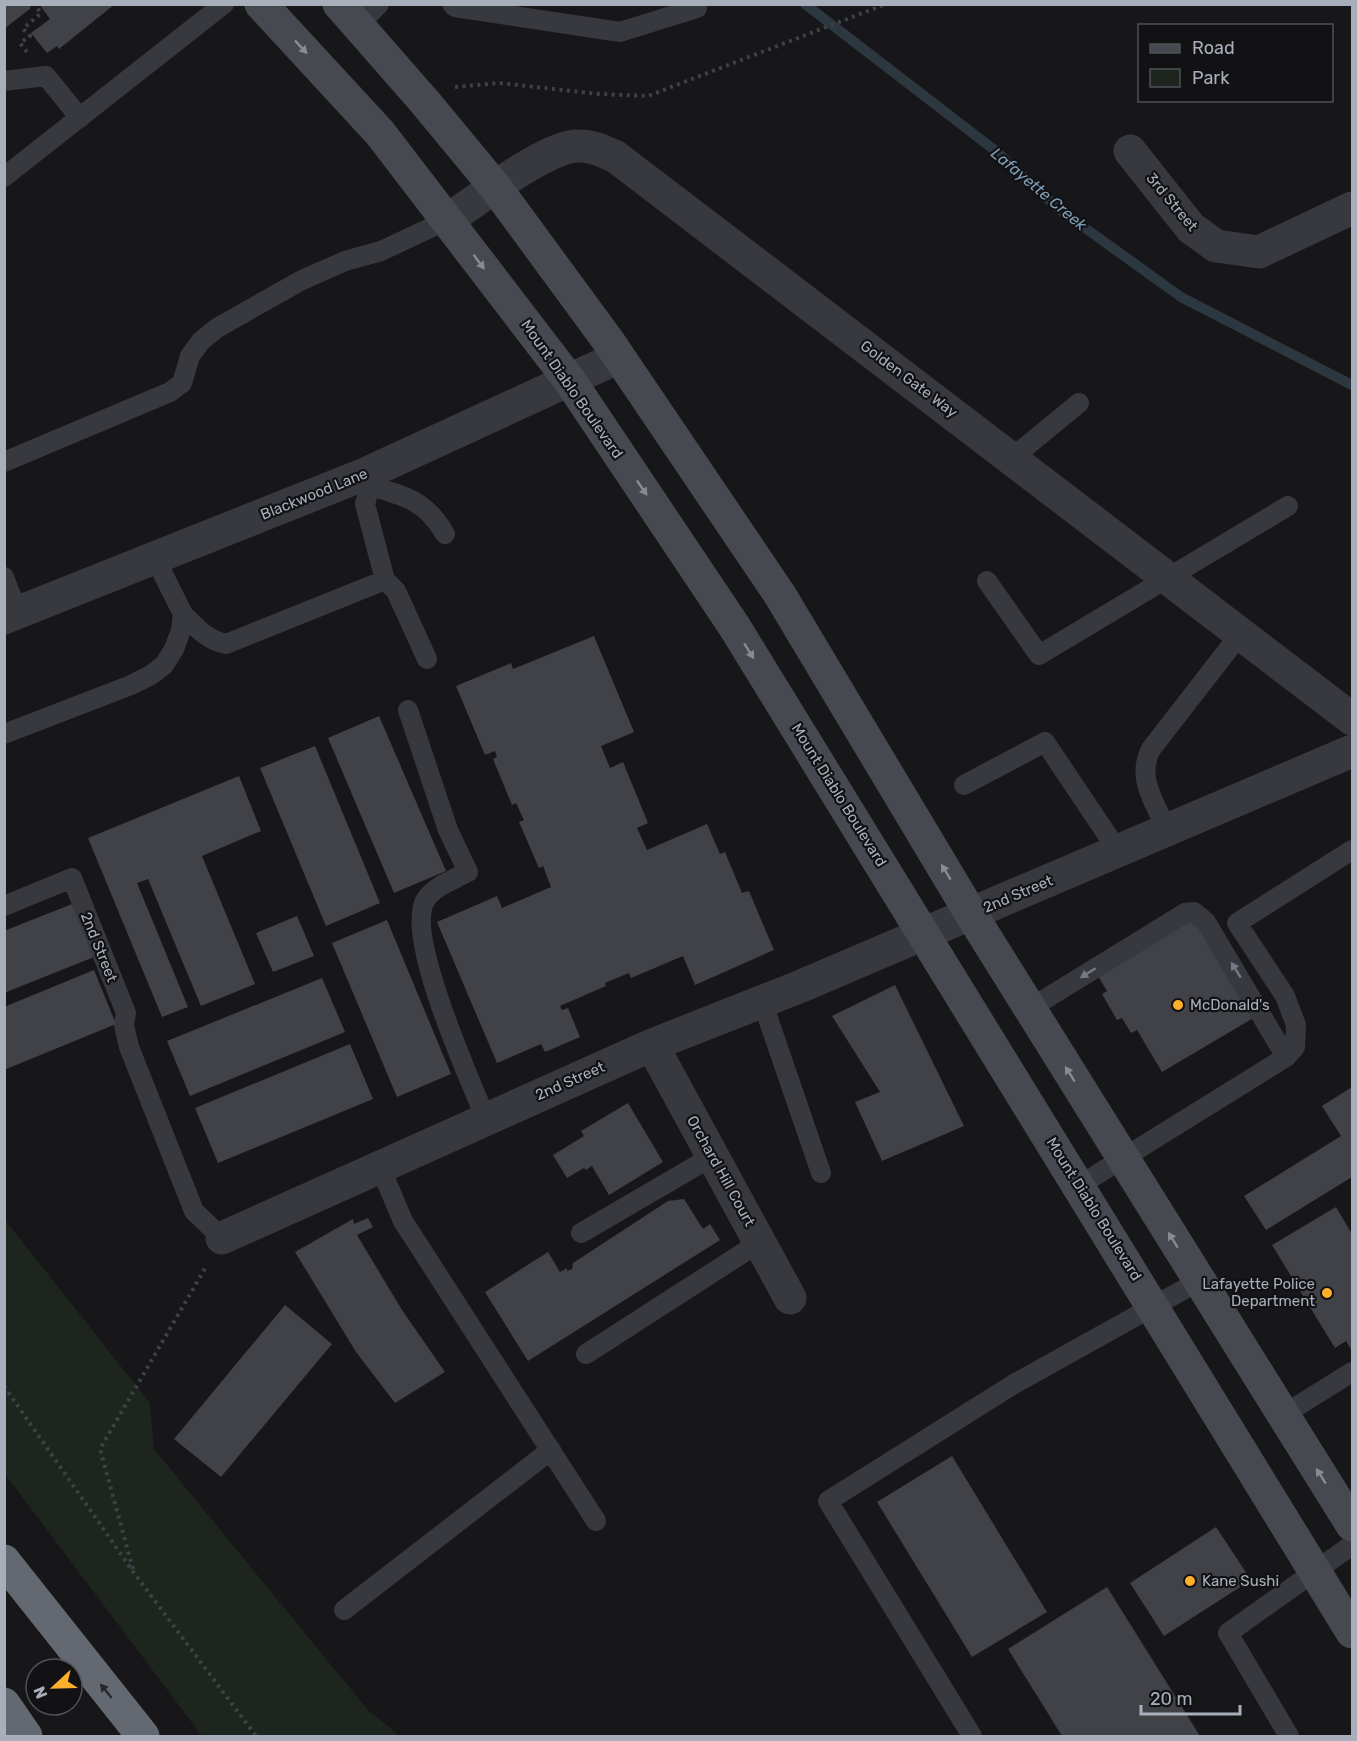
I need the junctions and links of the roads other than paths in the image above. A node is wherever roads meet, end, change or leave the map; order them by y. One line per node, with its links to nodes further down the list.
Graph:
1 (224, 4): 7 (lane)
2 (261, 4): 12 (main road, Mount Diablo Boulevard, one-way to 12)
3 (452, 4): 4 (lane)
4 (698, 8)
5 (358, 12): 10 (main road)
6 (4, 81): 7 (lane)
7 (80, 118): 9 (lane)
8 (1130, 151): 11 (street, 3rd Street)
9 (4, 177)
10 (496, 188): 12 (street, Golden Gate Way); 13 (main road); 16 (street, Golden Gate Way)
11 (1353, 208)
12 (447, 220): 14 (main road, Mount Diablo Boulevard, one-way to 14); 17 (lane)
13 (619, 357): 14 (street, Blackwood Lane); 39 (main road, one-way to 13)
14 (570, 381): 18 (street, Blackwood Lane); 40 (main road, Mount Diablo Boulevard, one-way to 40)
15 (1079, 403): 16 (lane)
16 (1012, 458): 23 (street, Golden Gate Way)
17 (4, 462)
18 (368, 480): 20 (lane); 21 (street, Blackwood Lane); 24 (lane)
19 (1287, 506): 23 (lane)
20 (445, 534)
21 (155, 558): 26 (lane); 27 (street, Blackwood Lane)
22 (4, 577): 27 (lane)
23 (1170, 579): 25 (lane); 28 (street, Golden Gate Way)
24 (385, 580): 26 (lane); 29 (lane)
25 (987, 581)
26 (183, 614): 32 (lane)
27 (11, 616)
28 (1241, 633): 31 (street, Golden Gate Way); 35 (lane)
29 (427, 659)
30 (408, 710): 45 (lane)
31 (1353, 719)
32 (4, 734)
33 (1353, 751): 35 (street, 2nd Street)
34 (964, 785): 37 (lane)
35 (1167, 830): 37 (street, 2nd Street)
36 (1353, 850): 44 (lane)
37 (1118, 851): 39 (street, 2nd Street)
38 (4, 906): 52 (lane, 2nd Street)
39 (971, 914): 40 (street, 2nd Street); 42 (main road)
40 (924, 934): 41 (street, 2nd Street); 50 (main road, Mount Diablo Boulevard)
41 (762, 1001): 43 (street, 2nd Street); 49 (lane)
42 (1029, 1009): 44 (lane, one-way to 42); 47 (main road, one-way to 42)
43 (652, 1045): 45 (street, 2nd Street); 46 (street, Orchard Hill Court)
44 (1286, 1057): 47 (lane)
45 (486, 1119): 48 (street, 2nd Street)
46 (713, 1156): 51 (lane); 53 (street, Orchard Hill Court)
47 (1121, 1158): 50 (lane); 54 (main road, one-way to 47)
48 (380, 1167): 52 (street, 2nd Street); 60 (lane)
49 (821, 1173)
50 (1080, 1185): 56 (main road, Mount Diablo Boulevard)
51 (581, 1233)
52 (222, 1238)
53 (760, 1242): 55 (street, Orchard Hill Court); 57 (lane)
54 (1199, 1281): 56 (lane); 59 (main road)
55 (790, 1298)
56 (1153, 1305): 65 (main road, Mount Diablo Boulevard); 71 (lane)
57 (586, 1354)
58 (1353, 1372): 59 (lane)
59 (1283, 1414): 62 (main road, one-way to 59)
60 (551, 1450): 61 (lane); 66 (lane)
61 (596, 1521)
62 (1353, 1526)
63 (1353, 1545): 65 (lane)
64 (4, 1561): 70 (highway, one-way to 64)
65 (1315, 1569): 67 (main road, Mount Diablo Boulevard); 72 (lane)
66 (344, 1610)
67 (1353, 1632)
68 (4, 1704): 69 (highway)
69 (26, 1737)
70 (143, 1737)
71 (972, 1737)
72 (1289, 1737)

